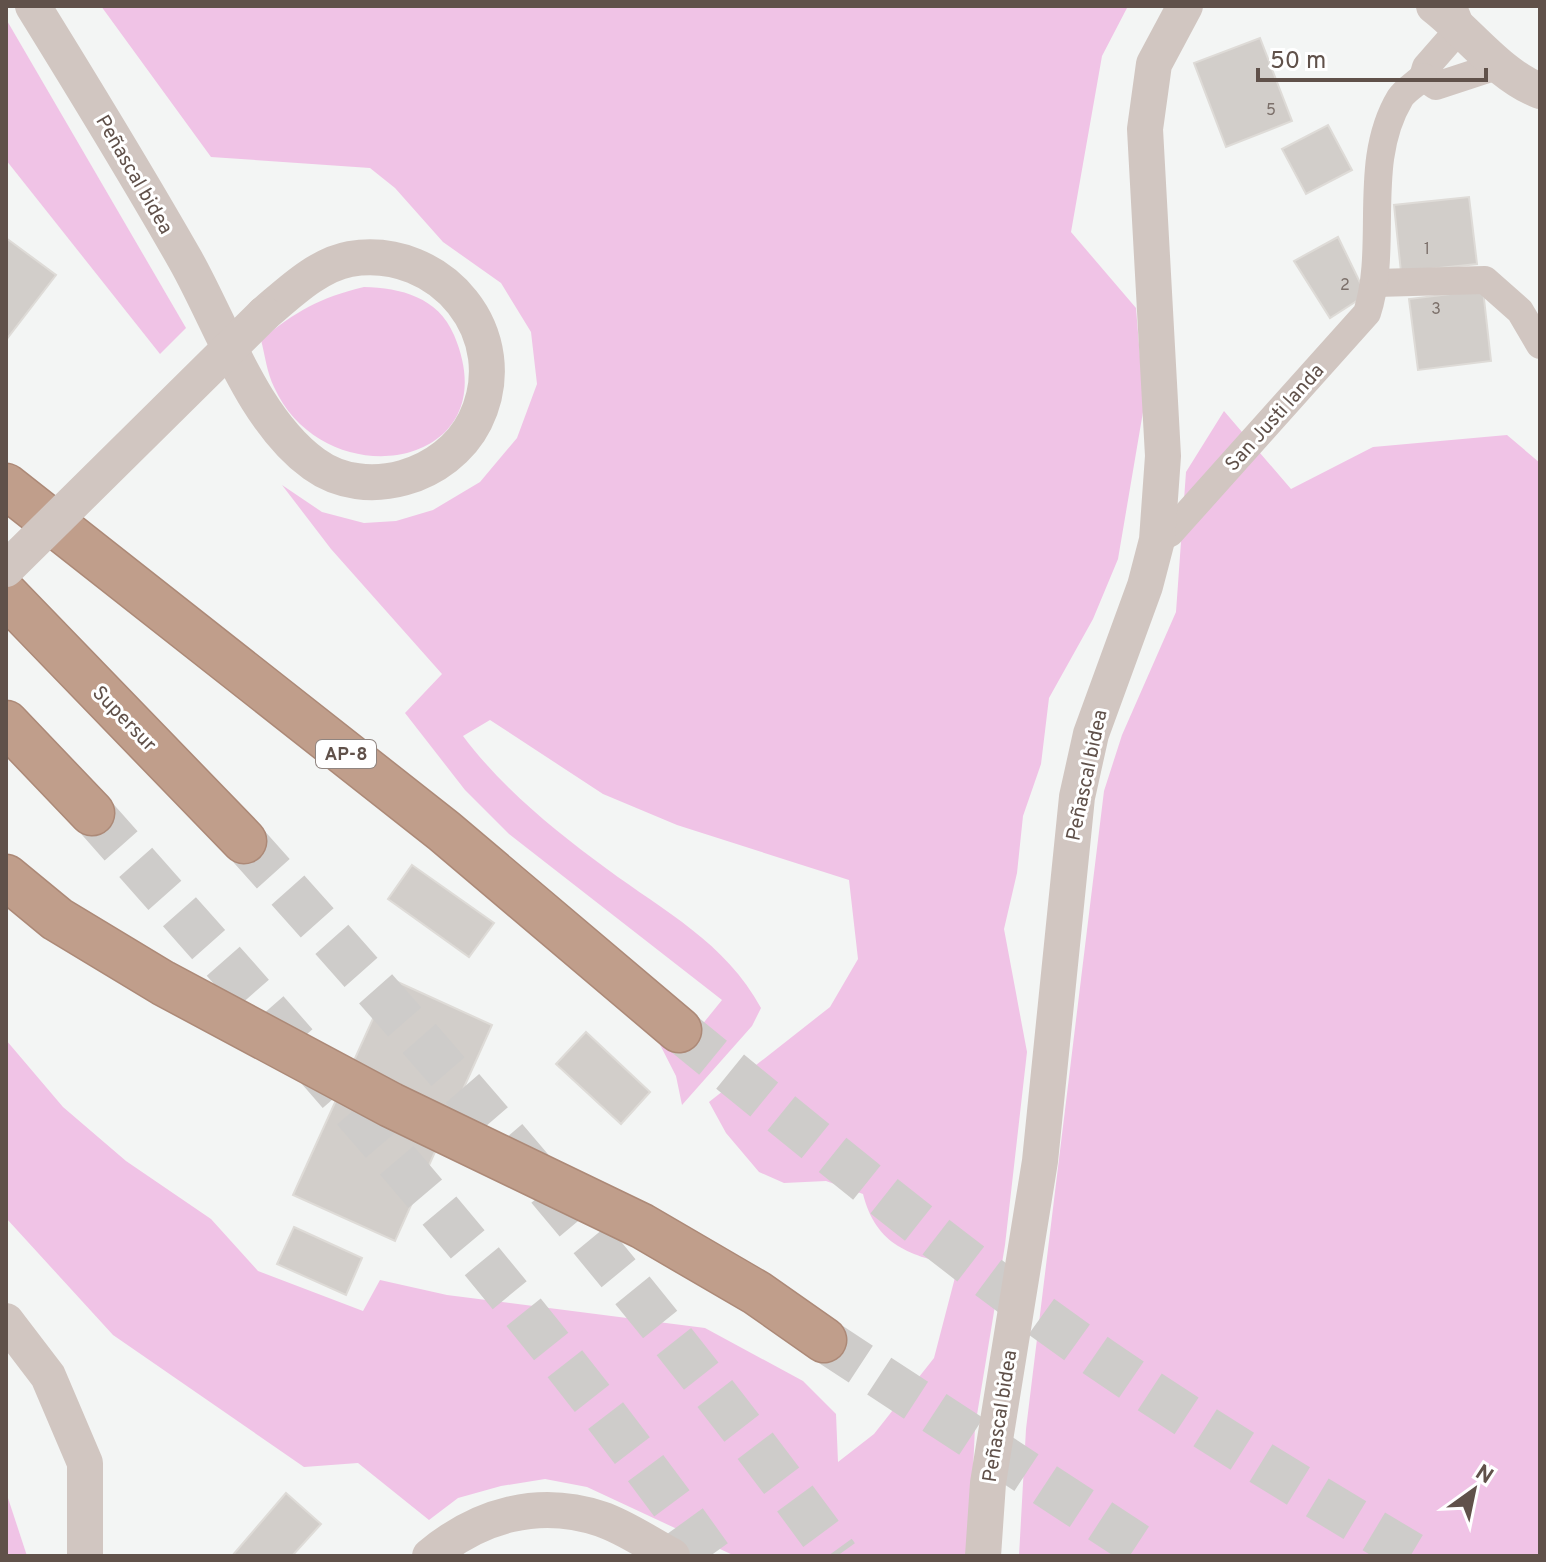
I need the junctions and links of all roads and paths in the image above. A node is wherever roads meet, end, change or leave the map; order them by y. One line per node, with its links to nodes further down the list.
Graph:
1 (33, 6): 11 (street, Peñascal bidea, bridge)
2 (1185, 6): 10 (street, Peñascal bidea)
3 (1449, 13): 4 (street); 5 (street, San Justi landa)
4 (1500, 65): 5 (street); 6 (street)
5 (1423, 77): 7 (street, San Justi landa)
6 (1540, 91)
7 (1376, 283): 8 (street); 10 (street, San Justi landa)
8 (1540, 345)
9 (6, 486): 17 (highway, AP-8)
10 (1157, 540): 23 (street, Peñascal bidea)
11 (6, 569)
12 (6, 595): 15 (highway, Supersur)
13 (6, 723): 14 (highway)
14 (92, 813)
15 (244, 841)
16 (6, 877): 19 (highway)
17 (679, 1030)
18 (6, 1321): 20 (street)
19 (824, 1340)
20 (85, 1556)
21 (430, 1556): 22 (street)
22 (672, 1556)
23 (983, 1556)

